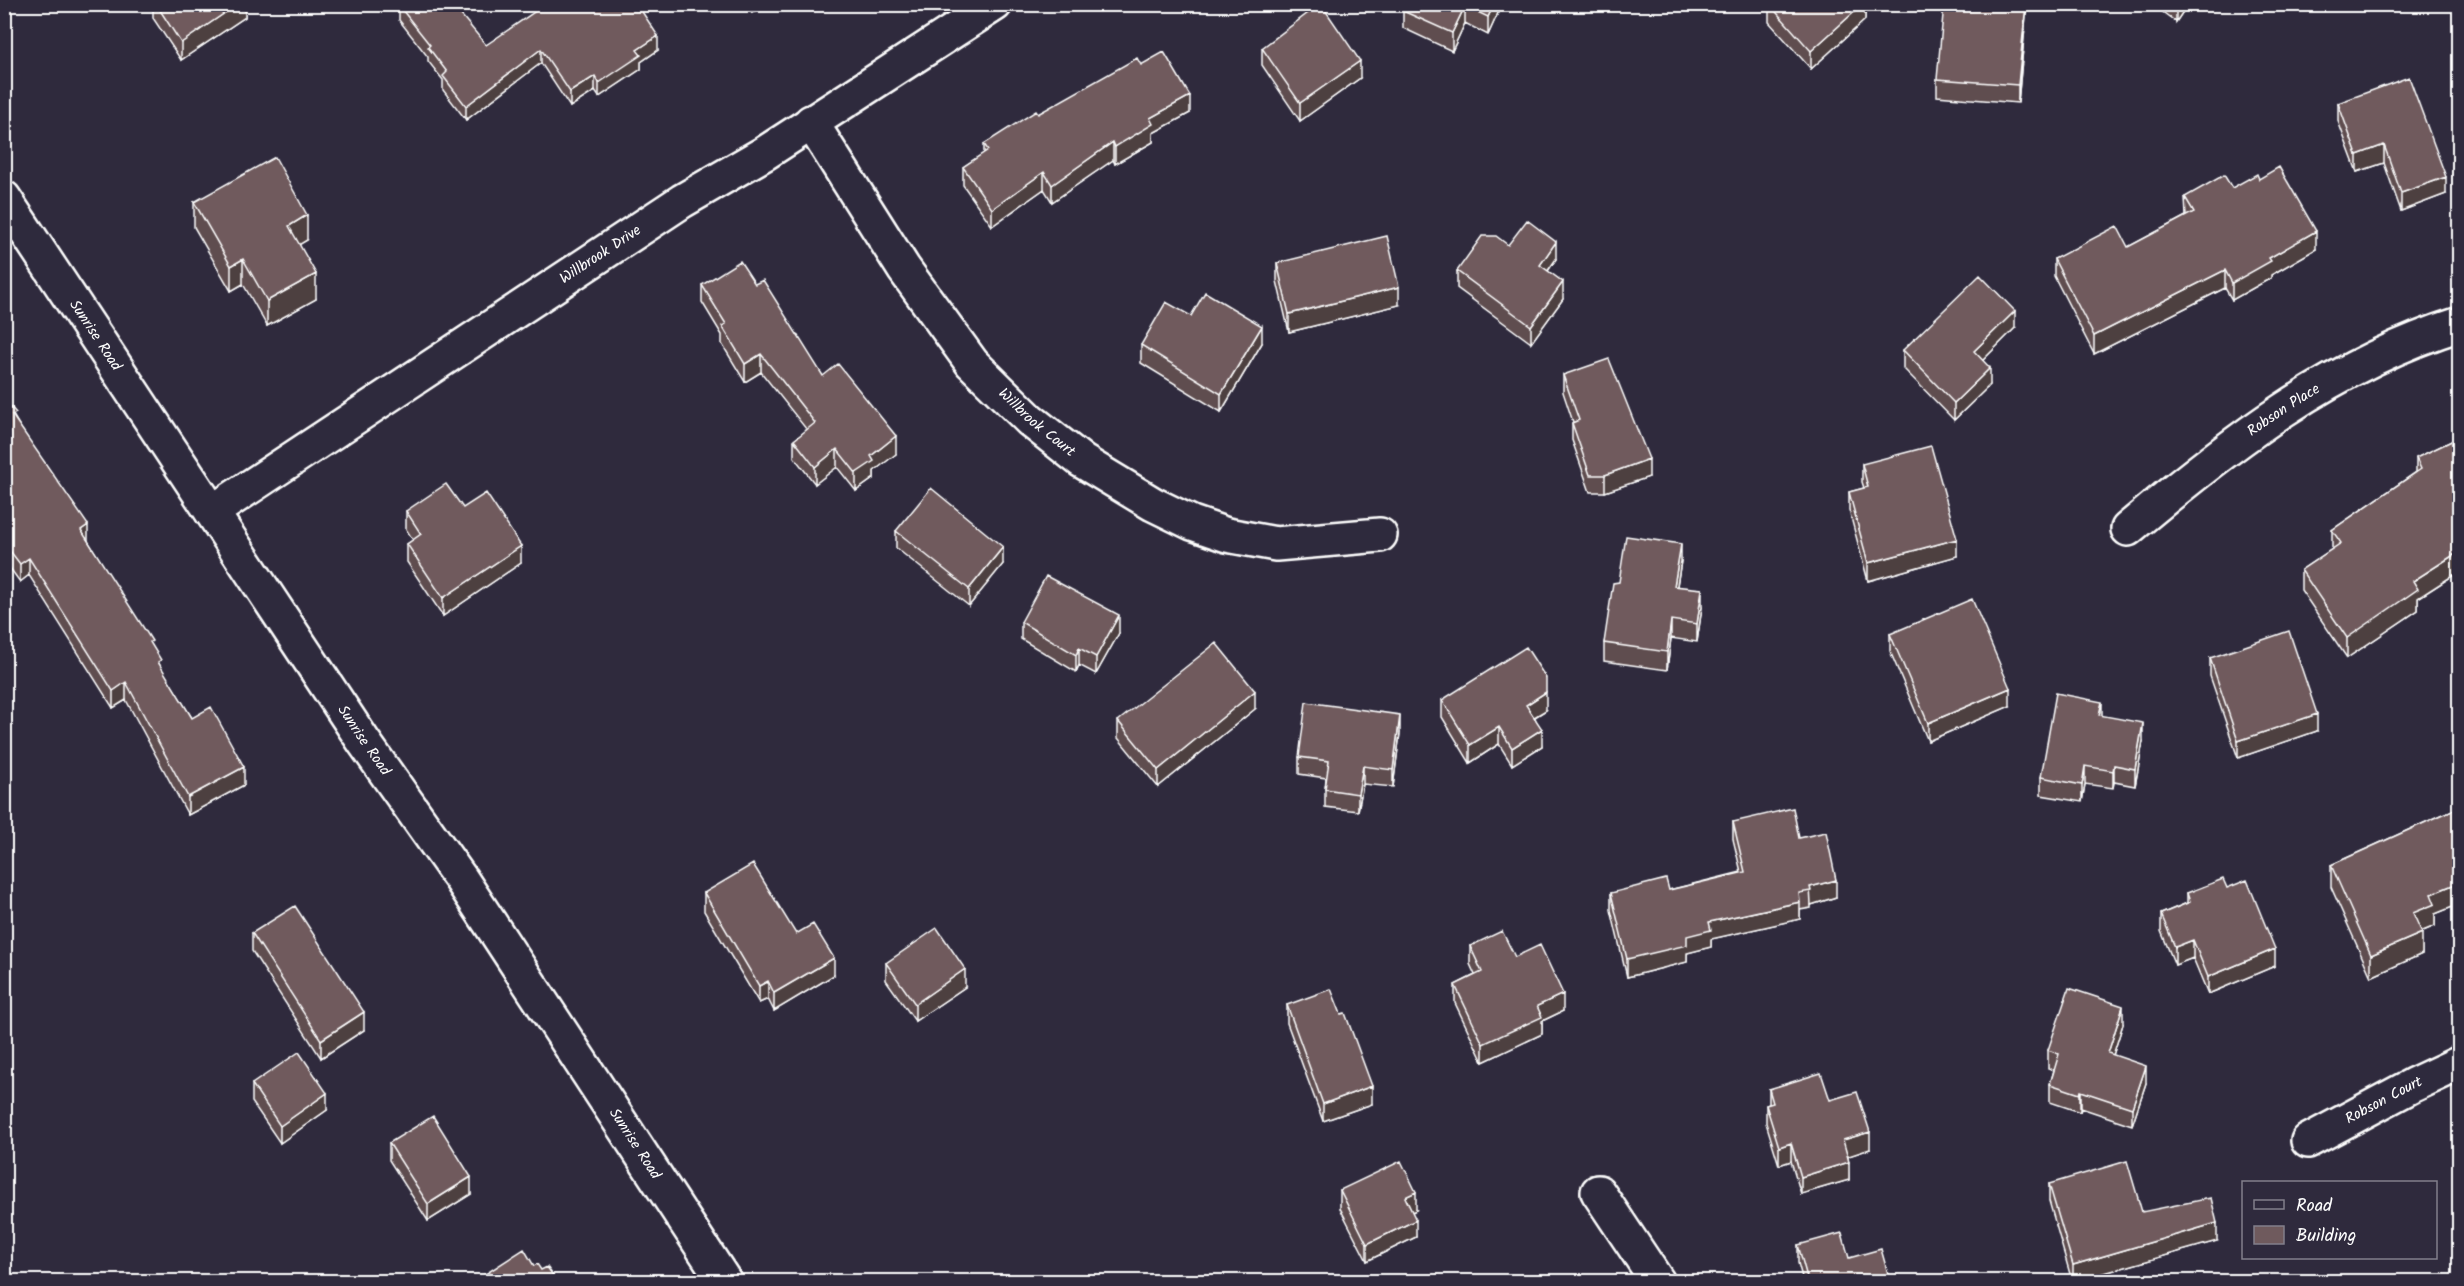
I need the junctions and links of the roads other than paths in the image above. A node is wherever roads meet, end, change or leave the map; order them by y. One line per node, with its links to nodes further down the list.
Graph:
1 (994, 4): 2 (street, Willbrook Drive)
2 (811, 122): 5 (street, Willbrook Drive); 7 (street, Willbrook Court)
3 (4, 198): 5 (street, Sunrise Road)
4 (2460, 324): 6 (street, Robson Place)
5 (212, 512): 11 (street, Sunrise Road)
6 (2128, 529)
7 (1380, 535)
8 (2460, 1064): 9 (street, Robson Court)
9 (2308, 1141)
10 (1598, 1192): 12 (street)
11 (725, 1281)
12 (1658, 1281)

